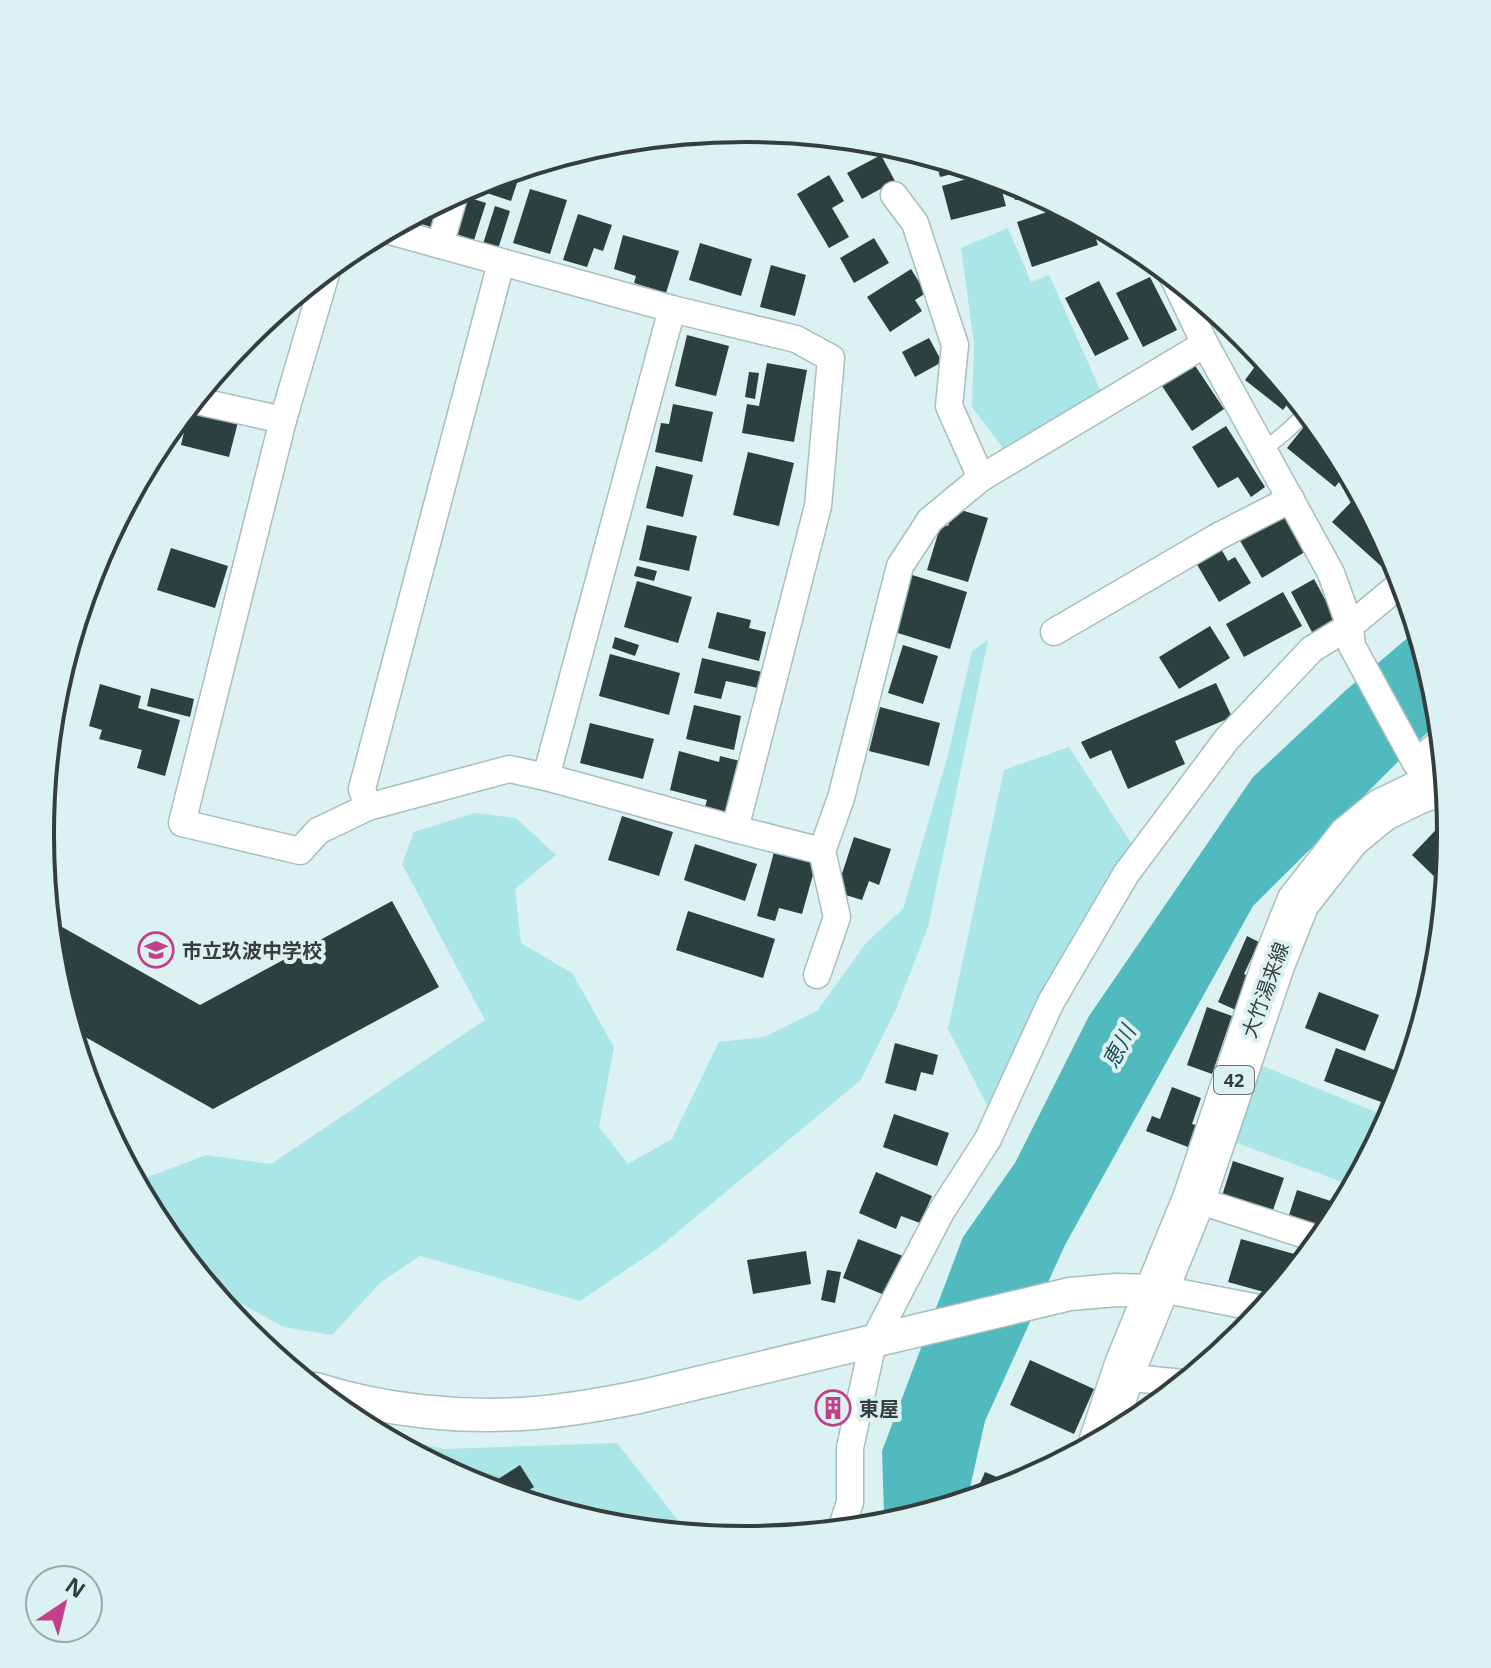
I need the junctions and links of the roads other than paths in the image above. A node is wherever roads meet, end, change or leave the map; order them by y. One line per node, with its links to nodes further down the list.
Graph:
1 (894, 195): 14 (street)
2 (450, 209): 4 (street)
3 (401, 234): 4 (street)
4 (440, 245): 5 (street)
5 (501, 263): 8 (street); 21 (street)
6 (322, 288): 11 (street)
7 (1184, 300): 9 (street)
8 (672, 309): 20 (street); 22 (street)
9 (1205, 344): 13 (street); 14 (street)
10 (205, 403): 11 (street)
11 (283, 420): 21 (street)
12 (1299, 420): 13 (lane)
13 (1264, 450): 15 (street)
14 (981, 478): 23 (street)
15 (1291, 499): 17 (street); 18 (street)
16 (1393, 593): 18 (street)
17 (1054, 632)
18 (1351, 636): 19 (street); 29 (street)
19 (1427, 771): 25 (main road, 大竹湯来線 / 42)
20 (546, 777): 21 (street); 22 (street)
21 (368, 807)
22 (735, 829): 23 (street)
23 (822, 851): 24 (street)
24 (817, 975)
25 (1194, 1199): 26 (street); 27 (main road, 大竹湯来線 / 42)
26 (1308, 1236)
27 (1155, 1290): 28 (street); 29 (street); 30 (main road, 大竹湯来線 / 42)
28 (1250, 1306)
29 (873, 1342): 32 (street); 34 (street)
30 (1122, 1377): 31 (street); 33 (main road, 大竹湯来線 / 42)
31 (1168, 1382)
32 (343, 1396)
33 (1107, 1423)
34 (845, 1518)

